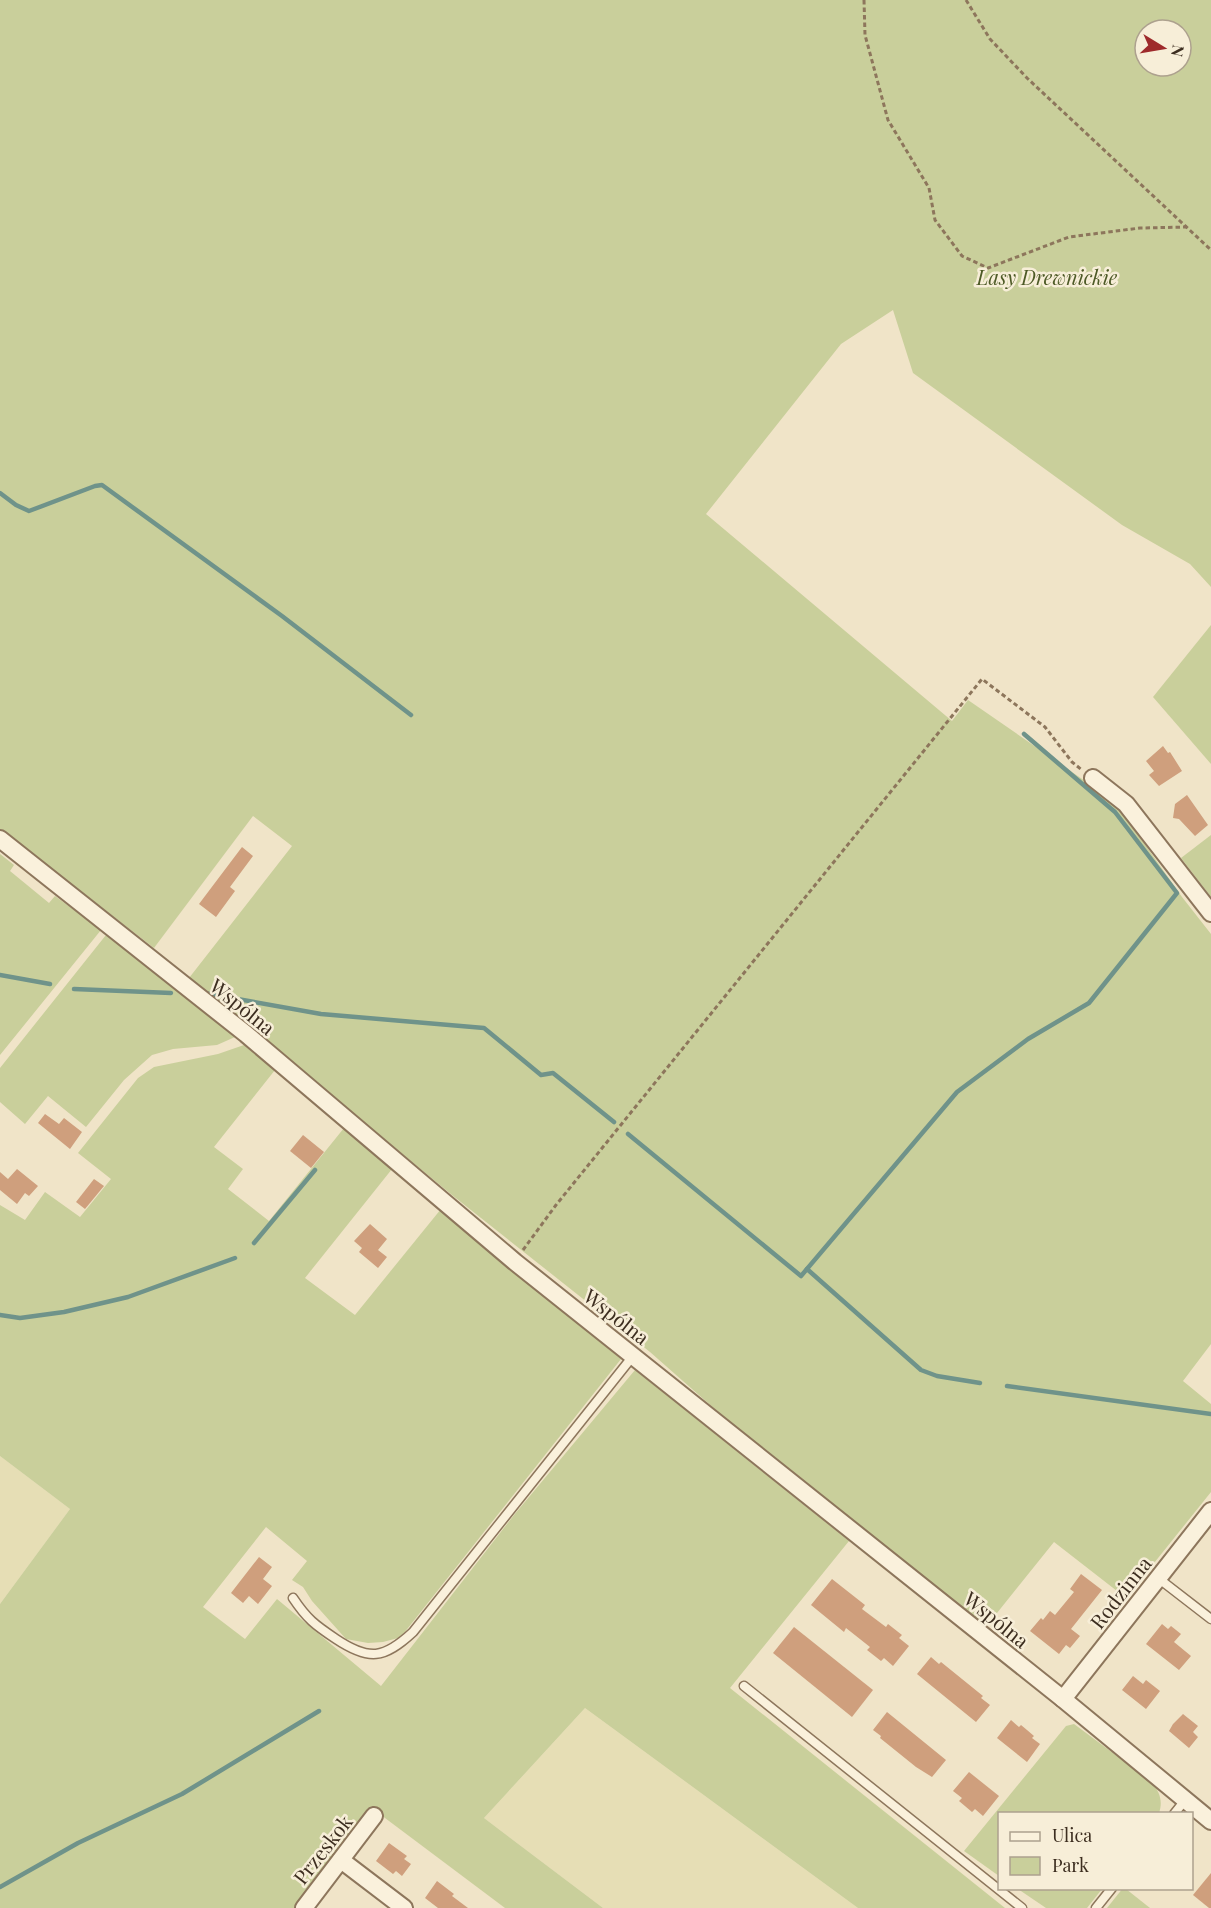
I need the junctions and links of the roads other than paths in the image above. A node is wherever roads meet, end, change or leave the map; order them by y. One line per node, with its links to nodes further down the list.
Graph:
1 (1093, 778): 3 (street)
2 (0, 839): 4 (street, Wspólna)
3 (1211, 913)
4 (633, 1356): 7 (lane); 10 (street, Wspólna)
5 (1211, 1511): 6 (street, Rodzinna)
6 (1158, 1578): 8 (lane); 10 (street, Rodzinna)
7 (293, 1598)
8 (1211, 1619)
9 (744, 1686): 16 (lane)
10 (1063, 1699): 11 (street, Wspólna)
11 (1186, 1799): 12 (lane); 14 (street, Wspólna)
12 (1176, 1812)
13 (374, 1816): 15 (street, Przeskok)
14 (1211, 1821)
15 (341, 1860): 19 (street, Przeskok); 20 (street)
16 (998, 1889)
17 (999, 1890): 21 (lane)
18 (1111, 1890): 22 (lane)
19 (304, 1908)
20 (404, 1908)
21 (1022, 1908)
22 (1096, 1908)

